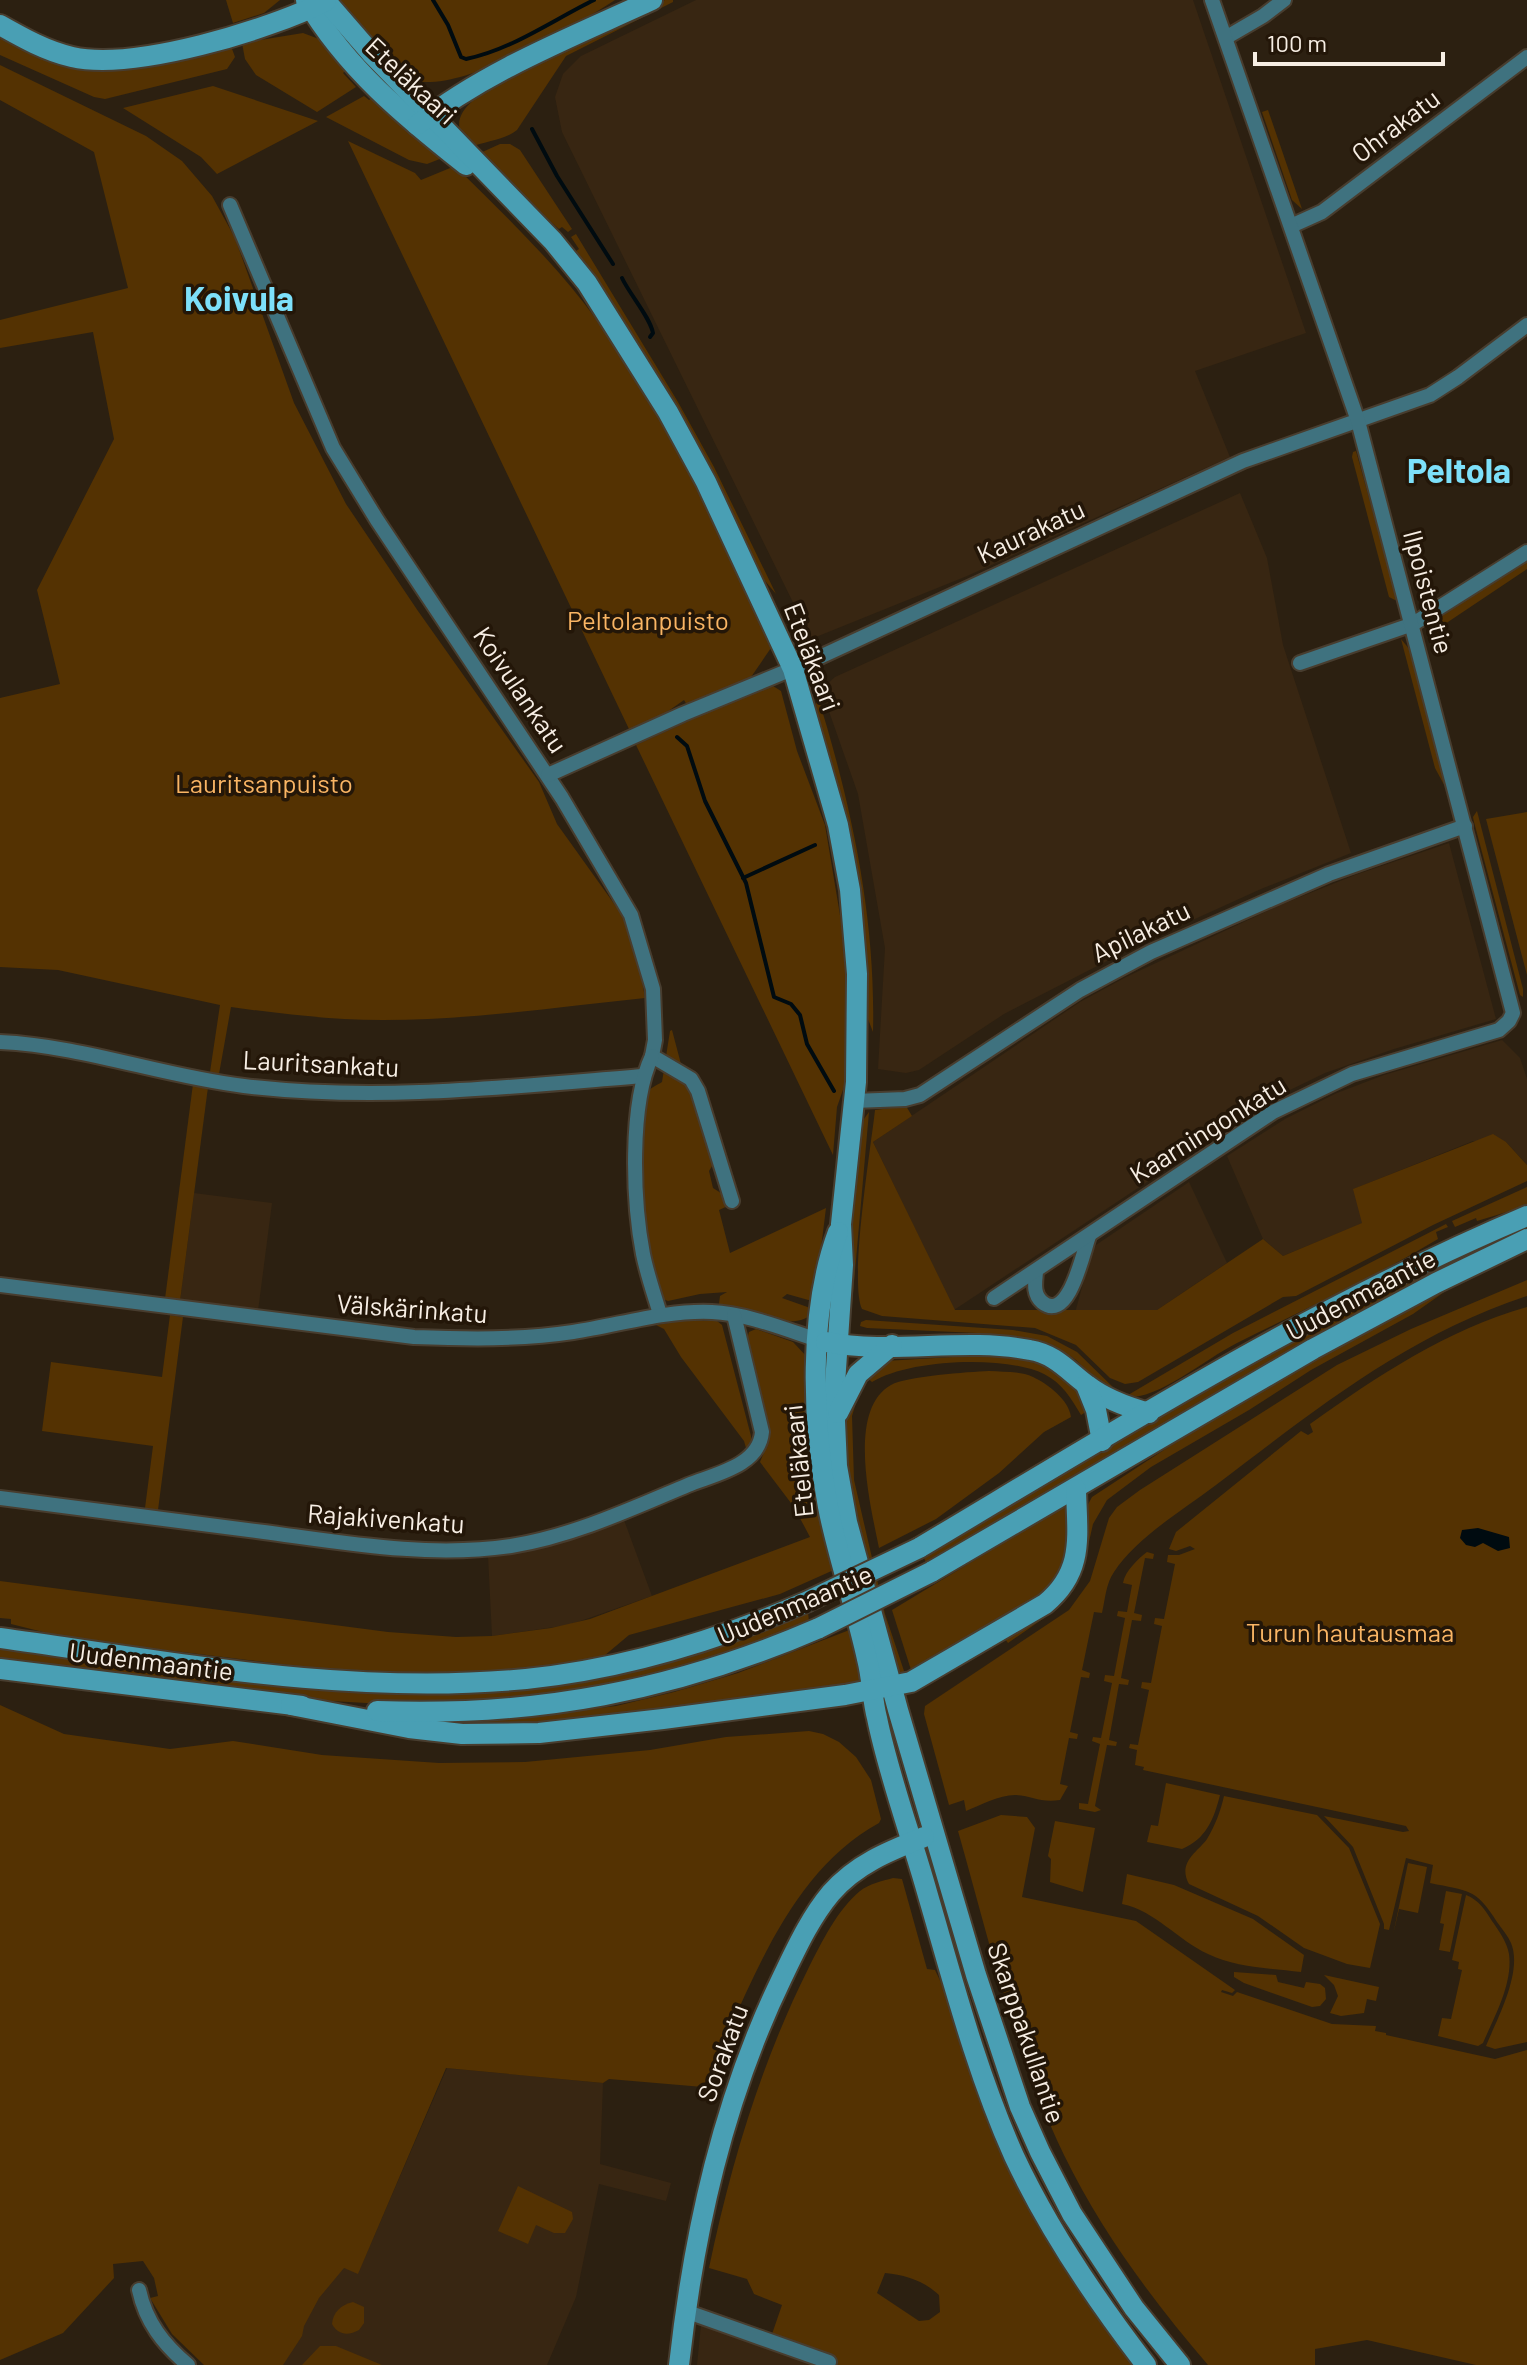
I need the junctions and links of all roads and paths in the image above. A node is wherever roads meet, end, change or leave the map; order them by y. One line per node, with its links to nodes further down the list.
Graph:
1 (652, 0): 8 (main road)
2 (1212, 0): 6 (street, Ilpoistentie)
3 (1284, 0): 6 (street)
4 (317, 2): 5 (main road); 8 (main road, Eteläkaari)
5 (0, 25)
6 (1227, 37): 10 (street, Ilpoistentie)
7 (1527, 57): 10 (street, Ohrakatu)
8 (424, 120): 16 (main road, Eteläkaari)
9 (230, 205): 17 (street, Koivulankatu)
10 (1291, 226): 12 (street, Ilpoistentie)
11 (1527, 325): 12 (street, Kaurakatu)
12 (1358, 421): 14 (street, Ilpoistentie); 16 (street, Kaurakatu)
13 (1527, 552): 14 (street)
14 (1413, 624): 15 (street); 18 (street, Ilpoistentie)
15 (1300, 663)
16 (793, 669): 17 (street, Kaurakatu); 23 (main road, Eteläkaari)
17 (548, 775): 21 (street, Koivulankatu)
18 (1465, 826): 19 (street, Ilpoistentie); 23 (street, Apilakatu)
19 (1509, 1021): 26 (street, Kaarningonkatu)
20 (0, 1042): 22 (street, Lauritsankatu)
21 (652, 1056): 22 (street); 24 (street)
22 (643, 1076): 31 (street)
23 (854, 1101): 33 (main road, Eteläkaari)
24 (732, 1201)
25 (1527, 1216): 36 (main road, Uudenmaantie)
26 (1089, 1236): 28 (street, Kaarningonkatu); 28 (street)
27 (1527, 1239): 39 (main road, Uudenmaantie)
28 (1036, 1272): 30 (street, Kaarningonkatu)
29 (0, 1285): 31 (street, Välskärinkatu)
30 (994, 1298)
31 (660, 1314): 32 (street, Välskärinkatu)
32 (734, 1315): 33 (street, Välskärinkatu); 40 (street, Rajakivenkatu)
33 (827, 1342): 34 (main road); 37 (main road, Eteläkaari); 43 (main road, Eteläkaari)
34 (892, 1345): 35 (main road); 37 (main road)
35 (1086, 1385): 36 (main road); 38 (main road)
36 (1149, 1413): 38 (main road, Uudenmaantie)
37 (835, 1421): 43 (main road, Eteläkaari)
38 (1102, 1441): 41 (main road, Uudenmaantie, bridge)
39 (1076, 1489): 43 (main road); 45 (main road, Uudenmaantie, bridge)
40 (0, 1498)
41 (0, 1638)
42 (0, 1669): 45 (main road, Uudenmaantie)
43 (882, 1687): 44 (main road); 46 (main road, Skarppakullantie); 47 (main road, Skarppakullantie)
44 (845, 1695): 45 (main road); 46 (main road)
45 (291, 1705)
46 (876, 1717): 48 (main road, Skarppakullantie)
47 (935, 1833): 48 (main road, Sorakatu); 55 (main road, Skarppakullantie)
48 (911, 1842): 50 (main road, Sorakatu); 54 (main road, Skarppakullantie)
49 (139, 2290): 52 (street)
50 (685, 2311): 51 (street); 53 (main road, Sorakatu)
51 (829, 2362)
52 (188, 2365)
53 (679, 2365)
54 (1146, 2365)
55 (1180, 2365)

